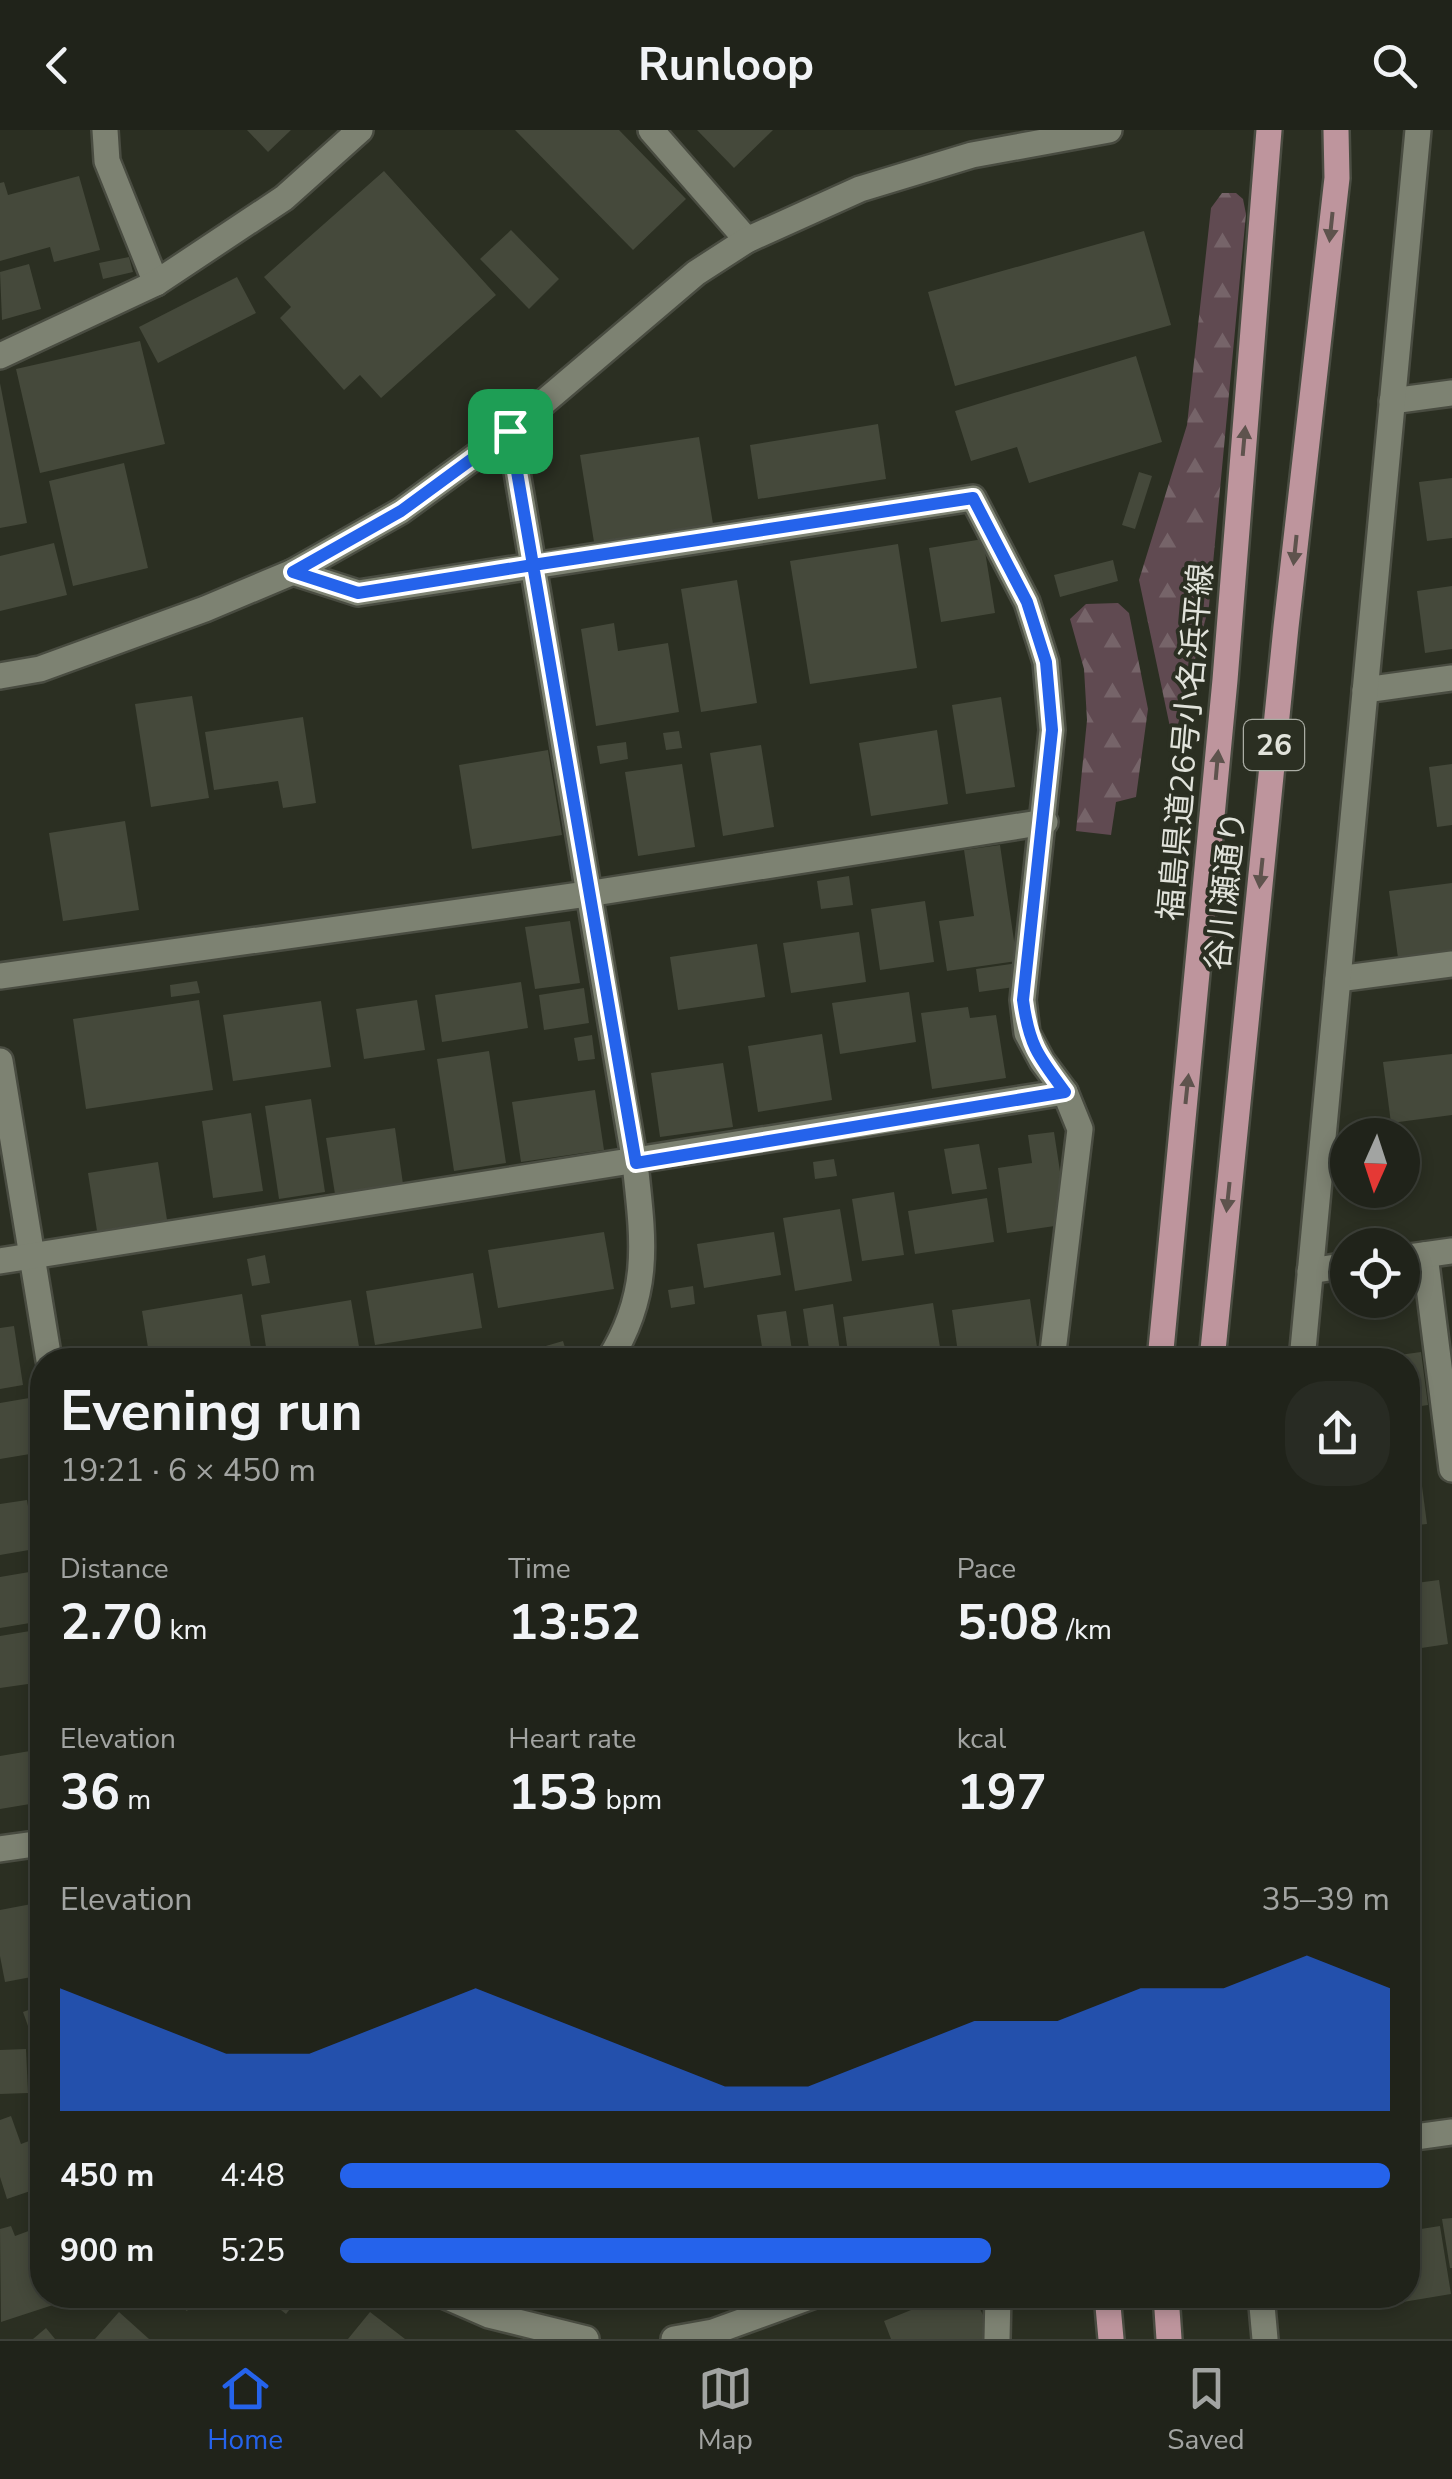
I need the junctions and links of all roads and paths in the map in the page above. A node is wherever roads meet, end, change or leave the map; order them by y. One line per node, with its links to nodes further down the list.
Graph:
1 (106, 130): 10 (street)
2 (360, 130): 10 (street)
3 (651, 130): 9 (street)
4 (1109, 130): 8 (street)
5 (1269, 130): 38 (main road, 福島県道26号小名浜平線 / 26, one-way to 5)
6 (1336, 130): 39 (main road, 谷川瀬通り / 26, one-way to 39)
7 (1418, 130): 13 (street)
8 (1068, 133): 9 (street)
9 (747, 240): 14 (street)
10 (156, 282): 11 (street)
11 (0, 356)
12 (1452, 393): 13 (street)
13 (1392, 401): 19 (street)
14 (510, 431): 15 (street); 16 (street)
15 (533, 565): 16 (street); 20 (street); 21 (street)
16 (293, 572): 17 (street)
17 (0, 676)
18 (1452, 678): 19 (street)
19 (1365, 690): 24 (street)
20 (1045, 822): 21 (street); 26 (street)
21 (588, 894): 23 (street); 27 (street)
22 (1452, 964): 24 (street)
23 (0, 976)
24 (1338, 978): 33 (street)
25 (0, 1061): 30 (street)
26 (1065, 1092): 27 (street); 37 (street)
27 (636, 1163): 30 (street); 36 (street)
28 (1452, 1251): 29 (street)
29 (1420, 1255)
30 (30, 1256): 31 (street); 35 (street)
31 (0, 1261)
32 (1330, 1268): 33 (street)
33 (1310, 1270): 40 (street)
34 (1420, 1290): 41 (street)
35 (47, 1348)
36 (615, 1348)
37 (1053, 1348)
38 (1161, 1348)
39 (1213, 1348)
40 (1303, 1348)
41 (1452, 1469)
42 (30, 1845): 43 (street)
43 (0, 1849)
44 (1452, 2132): 45 (street)
45 (1420, 2136)
46 (473, 2308): 52 (street)
47 (780, 2308): 53 (street)
48 (998, 2308): 54 (street)
49 (1109, 2308): 55 (main road)
50 (1167, 2308): 56 (main road)
51 (1263, 2308): 57 (street)
52 (586, 2339)
53 (674, 2339)
54 (997, 2339)
55 (1111, 2339)
56 (1169, 2339)
57 (1265, 2339)

